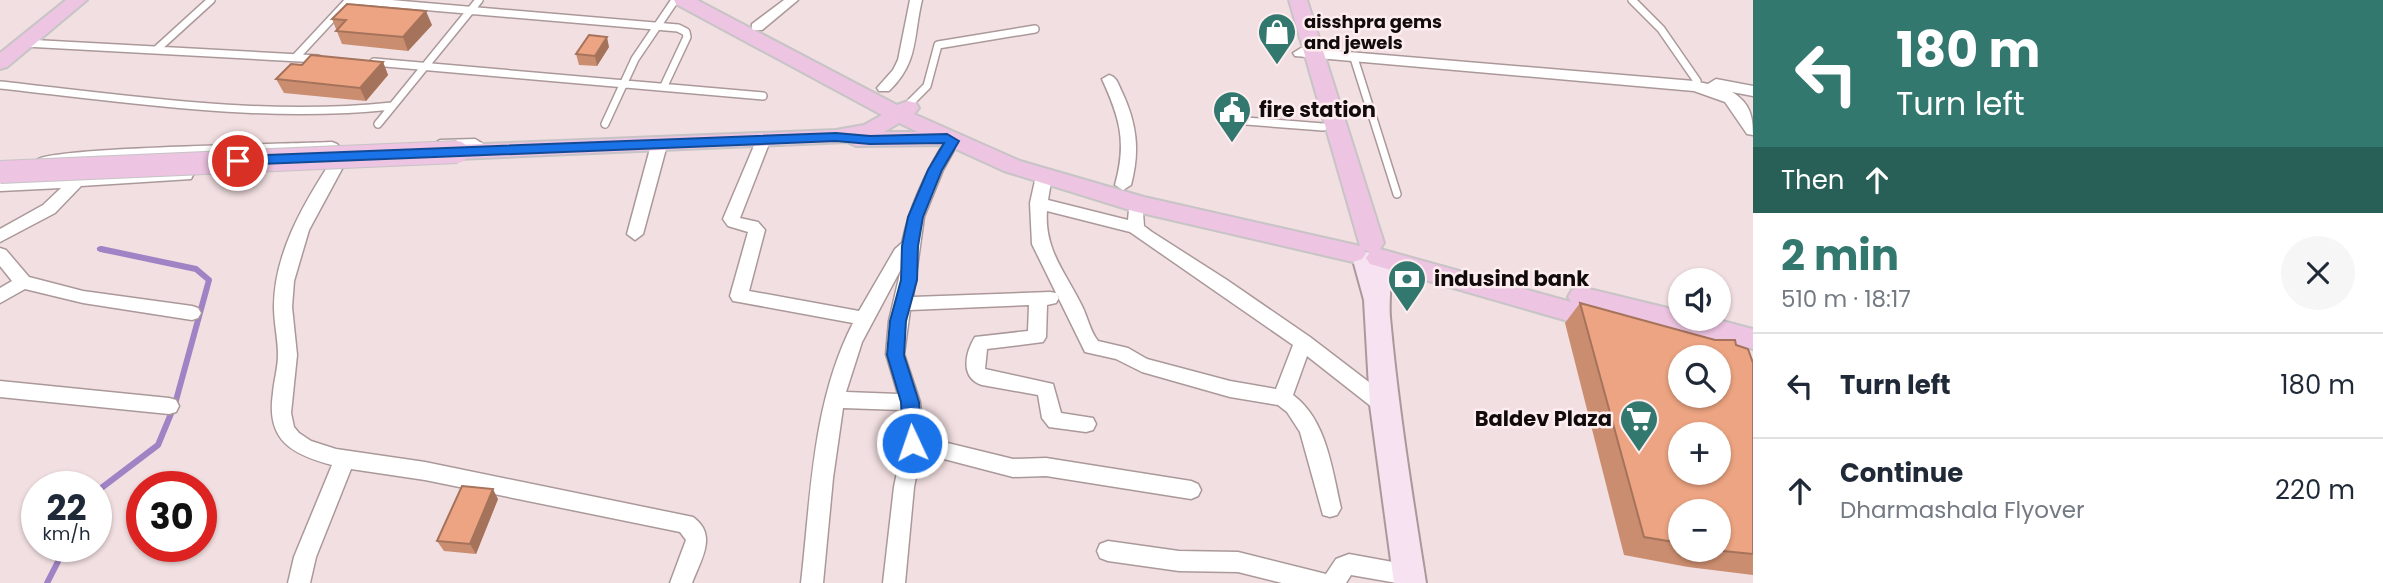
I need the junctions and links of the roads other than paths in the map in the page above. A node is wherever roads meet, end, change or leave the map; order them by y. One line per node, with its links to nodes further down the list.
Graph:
1 (65, 0): 19 (main road)
2 (78, 0): 16 (main road)
3 (212, 0): 17 (lane)
4 (349, 0): 12 (lane); 20 (lane)
5 (479, 0): 12 (lane)
6 (792, 0): 14 (street)
7 (916, 0): 31 (street)
8 (1284, 0): 18 (main road)
9 (1298, 0): 18 (main road)
10 (1632, 0): 27 (lane)
11 (691, 1): 13 (lane); 14 (main road); 36 (main road)
12 (470, 11): 13 (lane); 25 (lane)
13 (657, 24): 28 (lane); 30 (lane)
14 (757, 27): 31 (main road)
15 (1035, 29): 36 (lane)
16 (25, 43): 17 (lane); 24 (main road)
17 (156, 50): 20 (lane)
18 (1307, 51): 21 (street); 27 (street); 40 (main road); 62 (main road)
19 (0, 52)
20 (296, 57): 22 (lane)
21 (1354, 58): 32 (street); 56 (lane)
22 (322, 59)
23 (361, 61): 25 (lane)
24 (0, 63)
25 (425, 66): 28 (lane); 35 (lane)
26 (1109, 79): 55 (street)
27 (1697, 81): 32 (street)
28 (624, 83): 30 (lane); 39 (lane)
29 (0, 85): 35 (lane)
30 (664, 86): 33 (lane)
31 (884, 89): 36 (main road)
32 (1744, 91): 34 (street); 41 (street)
33 (763, 96)
34 (1753, 105)
35 (392, 106): 38 (lane)
36 (908, 107): 42 (main road); 43 (main road); 44 (main road)
37 (1246, 121): 40 (lane)
38 (378, 124)
39 (604, 124)
40 (1323, 127): 62 (main road)
41 (1753, 130)
42 (979, 136): 44 (main road); 55 (main road)
43 (836, 137): 44 (main road); 45 (main road)
44 (950, 140): 52 (main road); 61 (street)
45 (763, 141): 46 (main road); 70 (street)
46 (659, 145): 47 (main road); 59 (street)
47 (487, 150): 48 (street); 50 (street); 51 (main road, bridge)
48 (95, 156): 49 (street); 53 (street)
49 (0, 165)
50 (335, 167): 53 (street); 81 (street)
51 (0, 172)
52 (1044, 176): 55 (main road); 57 (street)
53 (79, 180): 54 (street); 60 (street)
54 (0, 186)
55 (1130, 194): 58 (street); 62 (main road)
56 (1397, 194)
57 (1038, 203): 58 (street); 66 (street)
58 (1136, 228): 71 (street)
59 (635, 234)
60 (0, 236)
61 (910, 246): 68 (street); 70 (street)
62 (1367, 251): 72 (main road); 77 (main road)
63 (0, 254): 64 (street)
64 (23, 282): 65 (street); 69 (street)
65 (0, 297)
66 (1066, 298): 67 (street); 74 (street)
67 (1038, 299): 68 (street); 79 (street)
68 (903, 304): 76 (street)
69 (192, 313)
70 (865, 319): 75 (street)
71 (1304, 342): 74 (street); 77 (street)
72 (1745, 349)
73 (0, 389): 78 (street)
74 (1283, 398): 83 (street)
75 (835, 400): 76 (street); 88 (street)
76 (910, 402): 80 (street)
77 (1384, 405): 85 (main road)
78 (169, 406)
79 (1086, 424)
80 (912, 443): 82 (street); 89 (street)
81 (345, 459): 86 (street); 87 (street)
82 (1191, 490)
83 (1330, 508)
84 (1108, 551): 90 (street)
85 (1409, 579): 91 (street)
86 (299, 583)
87 (681, 583)
88 (812, 583)
89 (894, 583)
90 (1324, 583)
91 (1333, 583)

